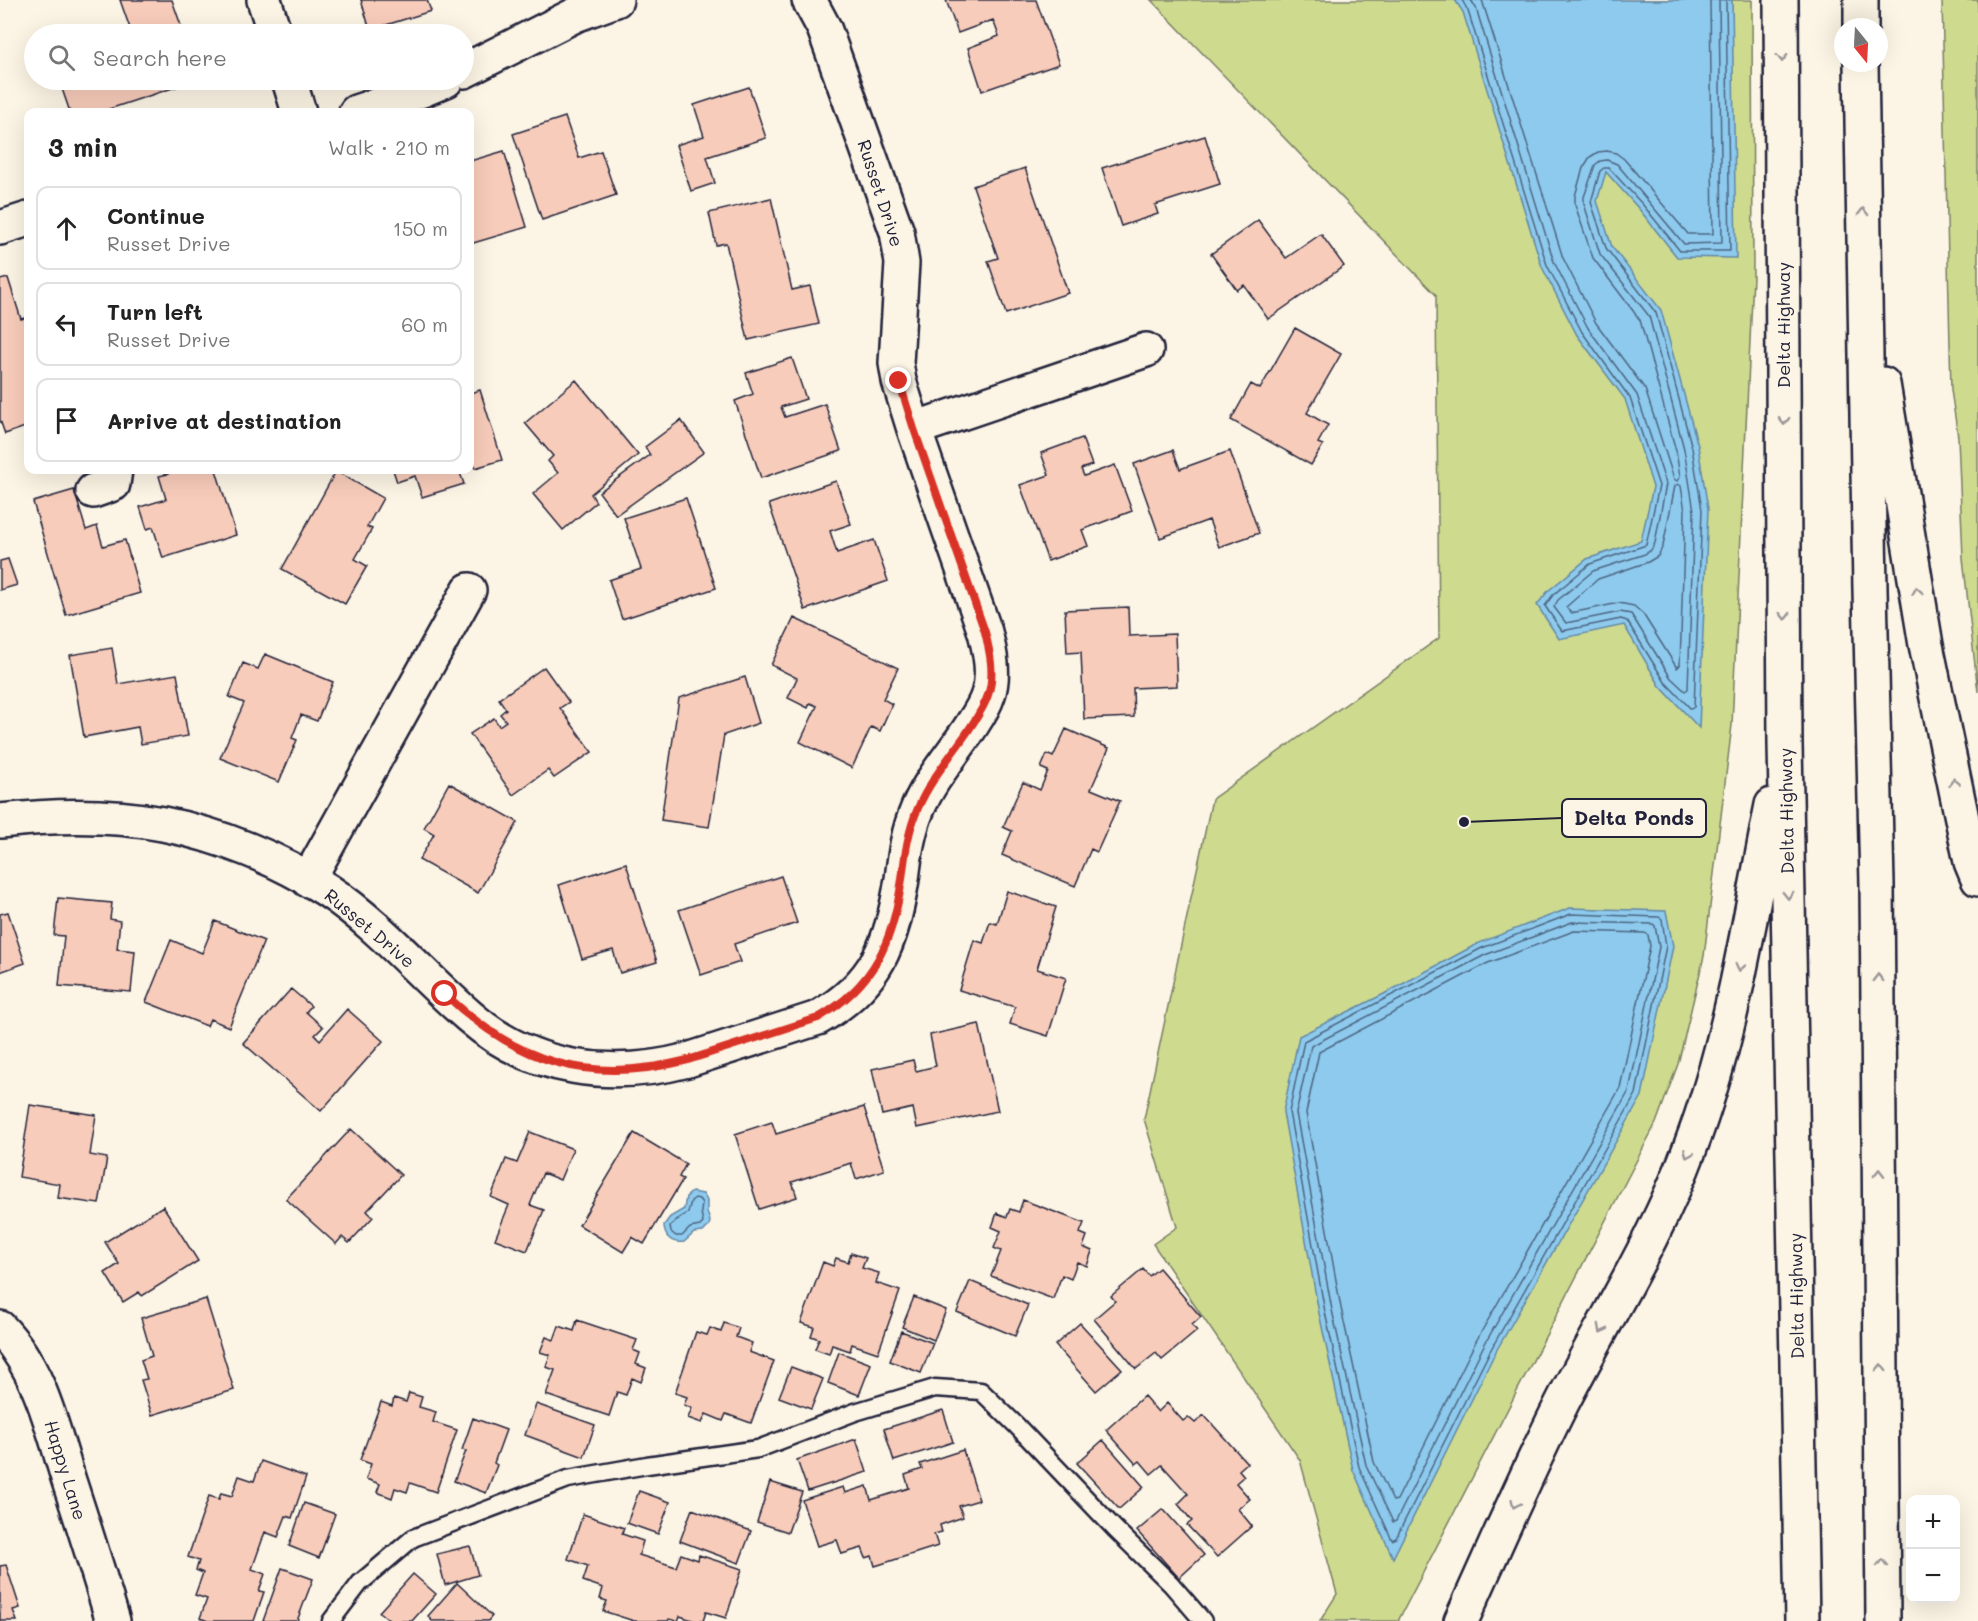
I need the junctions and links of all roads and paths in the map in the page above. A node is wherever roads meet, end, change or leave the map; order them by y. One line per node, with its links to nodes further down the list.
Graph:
1 (264, 0): 7 (main road)
2 (616, 0): 8 (main road)
3 (809, 0): 18 (main road, Russet Drive)
4 (1781, 0): 20 (main road, Delta Highway, one-way to 20)
5 (1861, 0): 6 (main road)
6 (1861, 18)
7 (272, 24)
8 (474, 66)
9 (1862, 72): 16 (main road, one-way to 9)
10 (292, 90): 12 (main road)
11 (423, 90): 13 (main road)
12 (298, 108)
13 (368, 108)
14 (24, 220): 15 (main road)
15 (0, 228)
16 (1864, 270): 22 (main road, one-way to 16); 30 (main road, one-way to 16)
17 (1146, 350): 18 (main road)
18 (914, 429): 23 (main road, Russet Drive)
19 (469, 590): 23 (main road, Russet Drive)
20 (1785, 744): 28 (main road, one-way to 28); 29 (main road, Delta Highway, one-way to 29)
21 (0, 821): 23 (main road, Russet Drive)
22 (1978, 879)
23 (308, 880)
24 (0, 1328): 25 (main road, Happy Lane)
25 (113, 1621)
26 (331, 1621): 27 (lane)
27 (1203, 1621)
28 (1461, 1621)
29 (1802, 1621)
30 (1883, 1621)

